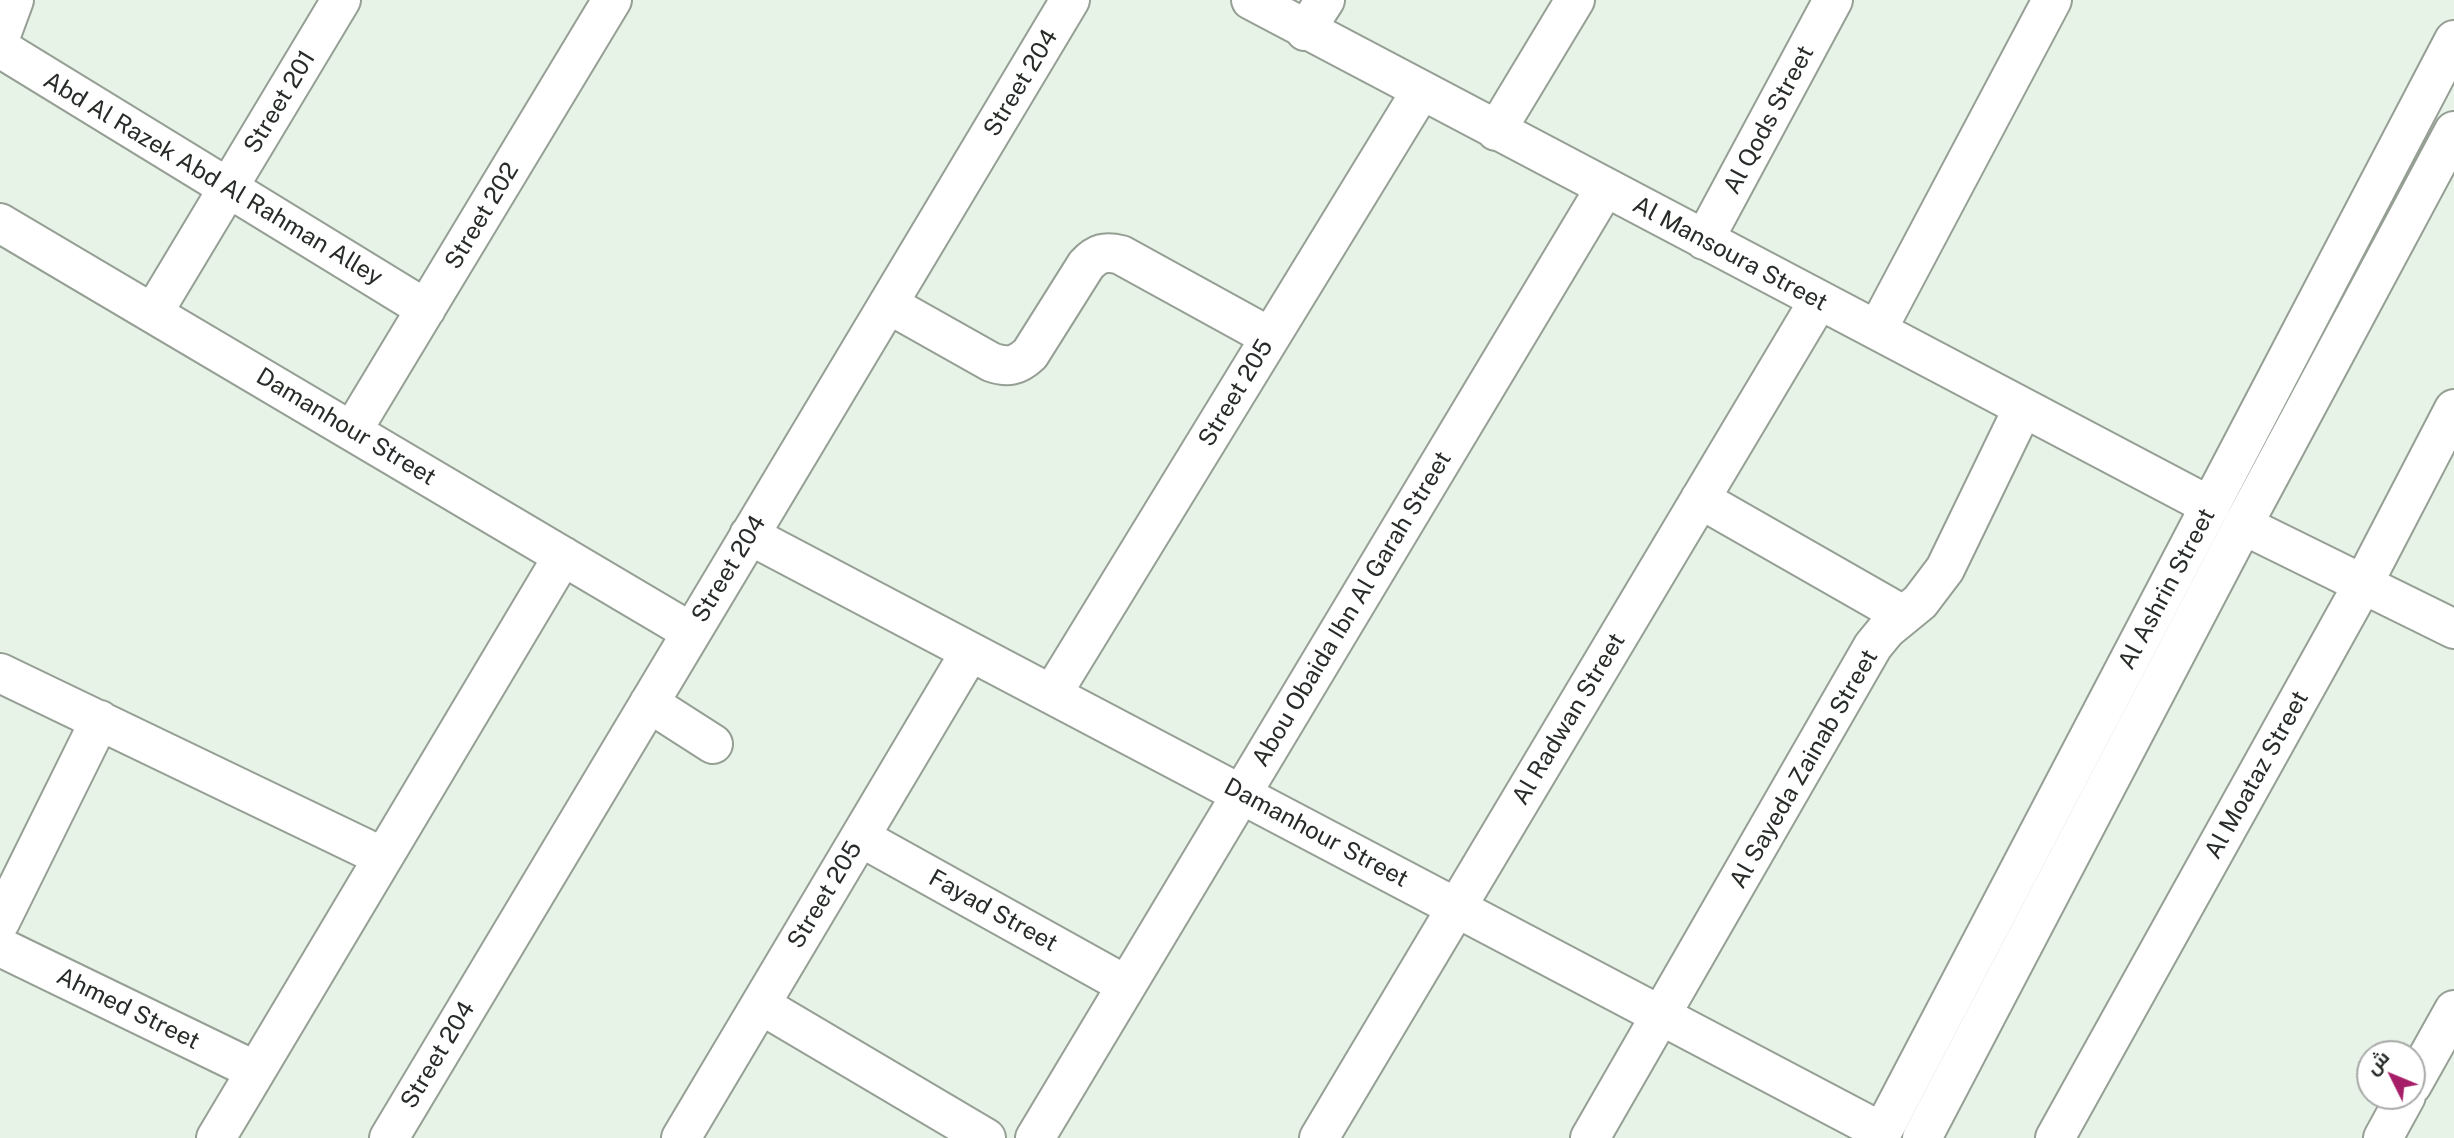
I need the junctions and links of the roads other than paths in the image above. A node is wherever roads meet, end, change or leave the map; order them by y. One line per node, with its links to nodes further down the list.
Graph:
1 (14, 0): 10 (street)
2 (341, 0): 16 (street, Street 201)
3 (612, 0): 22 (street, Street 202)
4 (1070, 0): 21 (street, Street 204)
5 (1251, 0): 9 (street, Al Mansoura Street)
6 (1574, 0): 14 (street)
7 (1833, 0): 19 (street, Al Qods Street)
8 (2052, 0): 24 (street)
9 (1315, 15): 13 (street, Al Mansoura Street)
10 (0, 38)
11 (2454, 40): 30 (street, Al Ashrin Street)
12 (0, 48): 16 (street, Abd Al Razek Abd Al Rahman Alley)
13 (1421, 91): 14 (street, Al Mansoura Street); 25 (street, Street 205)
14 (1496, 131): 17 (street, Al Mansoura Street)
15 (2454, 131): 31 (street, Al Ashrin Street)
16 (228, 188): 22 (street, Abd Al Razek Abd Al Rahman Alley); 23 (street, Street 201)
17 (1605, 188): 19 (street, Al Mansoura Street); 44 (street, Abou Obaida Ibn Al Garah Street)
18 (0, 223): 23 (street, Damanhour Street)
19 (1704, 240): 20 (street, Al Mansoura Street)
20 (1819, 300): 24 (street, Al Mansoura Street); 29 (street, Al Radwan Street)
21 (888, 304): 25 (street); 32 (street, Street 204)
22 (426, 309): 28 (street, Street 202)
23 (153, 313): 28 (street, Damanhour Street)
24 (1877, 330): 26 (street, Al Mansoura Street)
25 (1270, 337): 40 (street, Street 205)
26 (2023, 408): 30 (street, Al Mansoura Street); 35 (street, Al Sayeda Zainab Street)
27 (2454, 409): 34 (street, Al Moataz Street)
28 (352, 431): 33 (street, Damanhour Street)
29 (1700, 499): 35 (street); 47 (street, Al Radwan Street)
30 (2210, 506): 57 (street, Al Ashrin Street)
31 (2243, 525): 34 (street); 65 (street, Al Ashrin Street)
32 (749, 536): 37 (street, Street 204); 38 (street, Damanhour Street)
33 (562, 556): 37 (street, Damanhour Street); 46 (street)
34 (2364, 584): 36 (street); 66 (street, Al Moataz Street)
35 (1903, 615): 53 (street, Al Sayeda Zainab Street)
36 (2454, 629)
37 (691, 632): 41 (street, Street 204)
38 (971, 652): 40 (street, Damanhour Street); 45 (street, Street 205)
39 (0, 673): 42 (street)
40 (1052, 694): 44 (street, Damanhour Street)
41 (649, 703): 43 (street); 59 (street, Street 204)
42 (100, 720): 46 (street); 48 (street)
43 (713, 744)
44 (1241, 794): 47 (street, Damanhour Street); 50 (street, Abou Obaida Ibn Al Garah Street)
45 (860, 837): 50 (street, Fayad Street); 51 (street, Street 205)
46 (383, 857): 55 (street)
47 (1456, 907): 53 (street, Damanhour Street); 63 (street, Al Radwan Street)
48 (0, 922)
49 (0, 947): 55 (street, Ahmed Street)
50 (1126, 985): 62 (street, Abou Obaida Ibn Al Garah Street)
51 (761, 1004): 60 (street, Street 205); 61 (street)
52 (2454, 1010): 54 (street)
53 (1663, 1016): 57 (street, Damanhour Street); 64 (street, Al Sayeda Zainab Street)
54 (2426, 1060)
55 (256, 1071): 58 (street)
56 (2398, 1110): 67 (street)
57 (1880, 1135)
58 (216, 1138)
59 (389, 1138)
60 (681, 1138)
61 (986, 1138)
62 (1035, 1138)
63 (1319, 1138)
64 (1590, 1138)
65 (1923, 1138)
66 (2055, 1138)
67 (2383, 1138)

